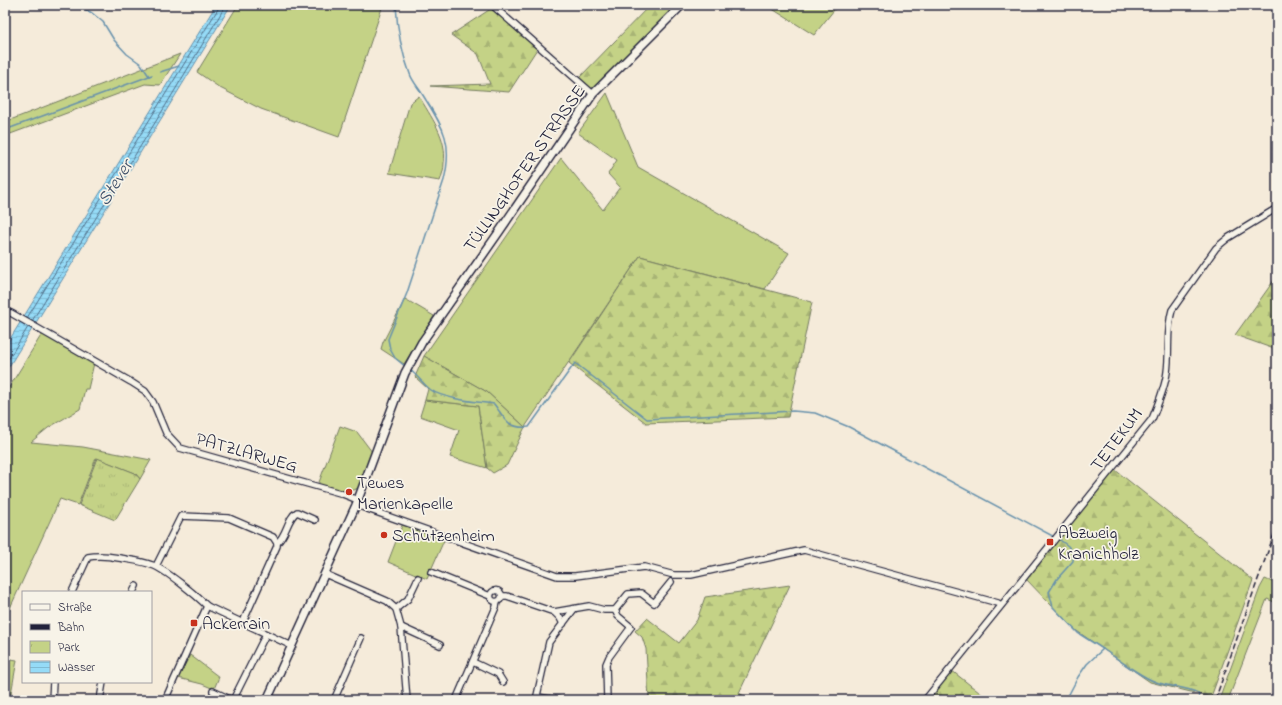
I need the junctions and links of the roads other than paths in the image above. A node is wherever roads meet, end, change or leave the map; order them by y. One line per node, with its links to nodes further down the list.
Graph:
1 (492, 5): 3 (street)
2 (682, 5): 3 (main road, TÜLLINGHOFER STRASSE)
3 (593, 94): 6 (main road, TÜLLINGHOFER STRASSE)
4 (1277, 208): 18 (street, TETEKUM)
5 (13, 314): 6 (street, PATZLARWEG)
6 (357, 503): 11 (main road); 18 (street)
7 (315, 520): 8 (street)
8 (278, 543): 9 (street); 24 (street)
9 (156, 566): 14 (street); 19 (street)
10 (431, 572): 15 (street)
11 (325, 574): 20 (street); 30 (main road)
12 (418, 578): 20 (street)
13 (671, 582): 22 (street)
14 (72, 591)
15 (490, 596): 16 (street); 17 (street)
16 (502, 596): 17 (street); 23 (street)
17 (497, 602): 31 (street)
18 (1001, 605): 47 (street, TETEKUM)
19 (207, 606): 24 (street); 39 (street)
20 (396, 609): 26 (street)
21 (574, 609): 22 (street); 23 (street); 25 (street)
22 (615, 610): 46 (street)
23 (554, 612): 25 (street)
24 (242, 622): 27 (street)
25 (563, 624): 36 (street)
26 (401, 628): 29 (street); 43 (street)
27 (266, 634): 30 (street); 40 (street)
28 (361, 638): 42 (street)
29 (440, 645)
30 (292, 646): 41 (main road)
31 (473, 662): 32 (street); 44 (street)
32 (504, 682)
33 (53, 683): 37 (street)
34 (103, 683): 38 (street)
35 (213, 692): 40 (street)
36 (536, 698): 45 (street)
37 (52, 700)
38 (100, 700)
39 (165, 700)
40 (232, 700)
41 (267, 700)
42 (334, 700)
43 (407, 700)
44 (456, 700)
45 (559, 700)
46 (607, 700)
47 (925, 700)

